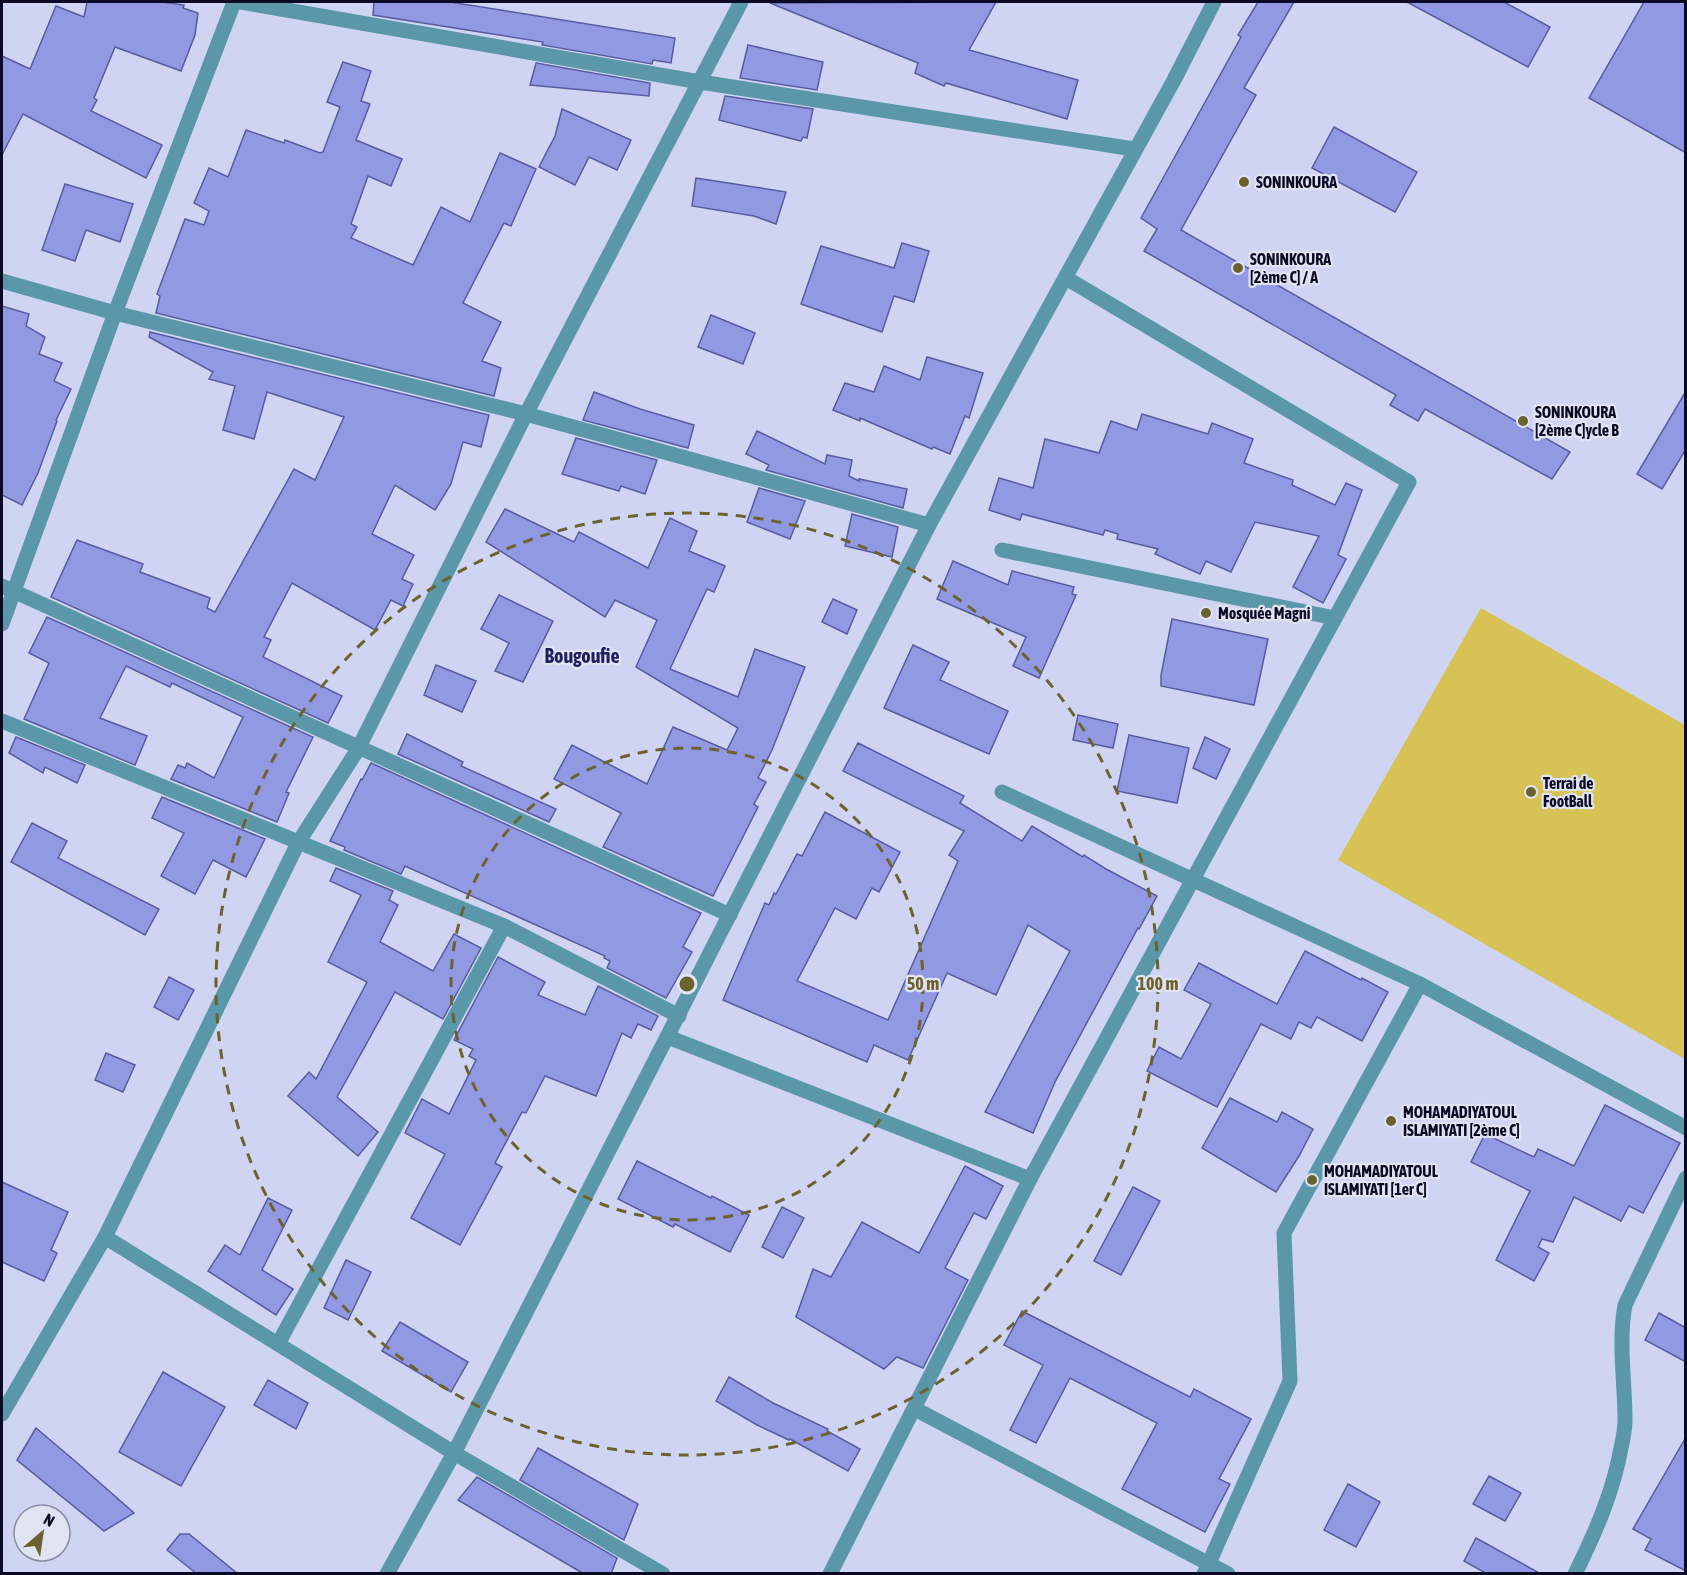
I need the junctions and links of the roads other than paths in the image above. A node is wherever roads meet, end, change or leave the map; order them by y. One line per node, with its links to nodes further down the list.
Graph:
1 (234, 2): 9 (street)
2 (241, 2): 5 (street)
3 (741, 2): 5 (street)
4 (1214, 2): 6 (street)
5 (700, 82): 6 (street); 10 (street)
6 (1134, 149): 7 (street)
7 (1066, 278): 11 (street); 14 (street)
8 (2, 281): 9 (street)
9 (114, 313): 10 (street); 13 (street)
10 (526, 414): 11 (street); 17 (street)
11 (929, 525): 21 (street)
12 (1002, 550): 14 (street)
13 (7, 589): 15 (street); 17 (street)
14 (1335, 618): 20 (street)
15 (2, 624)
16 (2, 721): 19 (street)
17 (358, 749): 19 (street); 21 (street)
18 (1002, 792): 20 (street)
19 (298, 843): 22 (street); 29 (street)
20 (1193, 879): 23 (street); 28 (street)
21 (730, 915): 24 (street)
22 (504, 926): 24 (street); 30 (street)
23 (1420, 984): 26 (street); 34 (street)
24 (679, 1016): 25 (street)
25 (668, 1037): 28 (street); 33 (street)
26 (1686, 1128)
27 (1686, 1178): 39 (street)
28 (1030, 1179): 31 (street)
29 (105, 1237): 30 (street); 32 (street)
30 (278, 1344): 33 (street)
31 (915, 1409): 34 (street); 37 (street)
32 (2, 1414)
33 (454, 1452): 35 (street); 36 (street)
34 (1206, 1568): 38 (street)
35 (387, 1574)
36 (663, 1574)
37 (830, 1574)
38 (1228, 1574)
39 (1575, 1574)

